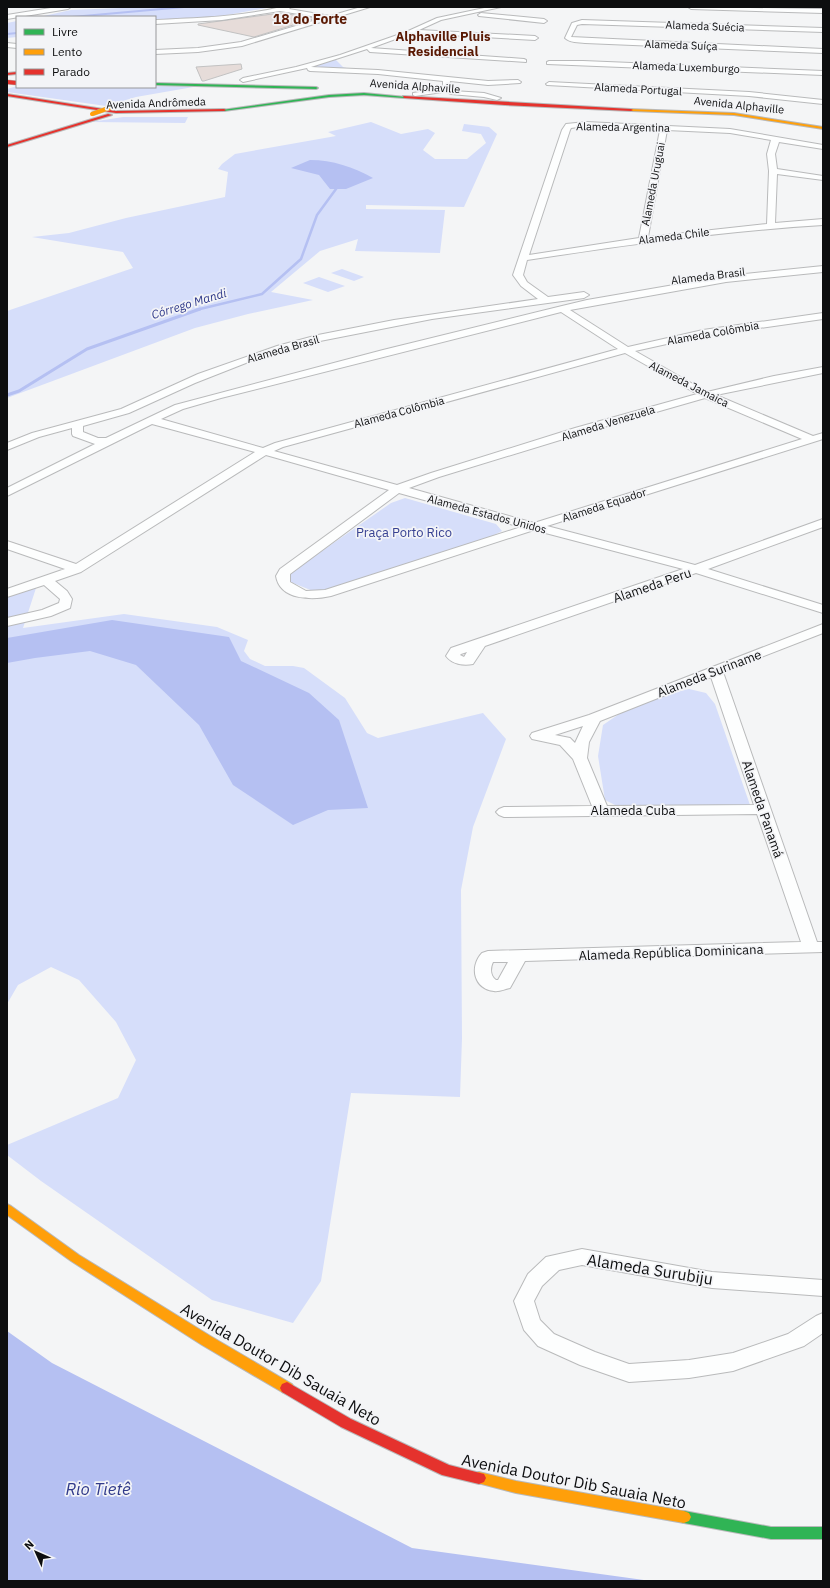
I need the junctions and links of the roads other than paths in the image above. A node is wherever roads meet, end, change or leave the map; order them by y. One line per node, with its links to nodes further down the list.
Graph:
1 (68, 7): 9 (street)
2 (288, 7): 6 (street)
3 (367, 7): 10 (street)
4 (498, 7): 8 (street)
5 (691, 7): 14 (street)
6 (280, 9): 10 (street); 12 (street)
7 (823, 11): 14 (street)
8 (478, 13): 11 (street); 15 (street)
9 (7, 17)
10 (331, 18): 26 (street)
11 (544, 21)
12 (156, 22)
13 (587, 22): 14 (street, Alameda Suécia); 14 (street, Alameda Suíça)
14 (768, 26): 16 (street, Alameda Suécia); 25 (street, Alameda Suíça)
15 (419, 28): 17 (street); 18 (street)
16 (823, 30)
17 (434, 32): 18 (street); 19 (street)
18 (408, 33): 22 (street)
19 (535, 38)
20 (7, 46): 21 (street)
21 (16, 46)
22 (370, 46): 23 (street); 24 (street)
23 (357, 50): 24 (street); 27 (street)
24 (386, 50): 28 (street)
25 (823, 51)
26 (156, 52)
27 (342, 56): 30 (street); 31 (street)
28 (524, 61)
29 (549, 63): 32 (street, Alameda Luxemburgo)
30 (297, 69): 31 (street); 35 (street)
31 (363, 72): 33 (street)
32 (823, 73)
33 (447, 82): 39 (street); 41 (street)
34 (518, 82): 39 (street)
35 (244, 83): 36 (main road, Avenida Alphaville); 38 (main road, Avenida Alphaville); 40 (main road, Avenida Andrômeda)
36 (156, 84)
37 (549, 84): 46 (street, Alameda Portugal)
38 (304, 87): 41 (main road, Avenida Alphaville); 43 (main road)
39 (457, 88): 44 (street)
40 (162, 94)
41 (415, 94): 44 (main road, Avenida Alphaville)
42 (7, 95): 49 (main road, Avenida Alphaville)
43 (312, 98): 44 (main road, Avenida Alphaville); 45 (main road, Avenida Alphaville)
44 (494, 101): 50 (main road, Avenida Alphaville); 52 (main road, Avenida Alphaville)
45 (285, 102): 49 (main road, Avenida Alphaville); 53 (main road, Avenida Andrômeda)
46 (823, 102)
47 (125, 103): 53 (main road, Avenida Andrômeda, bridge)
48 (135, 103): 49 (main road)
49 (256, 108)
50 (823, 123)
51 (664, 128): 54 (street, Alameda Argentina); 62 (street, Alameda Uruguai); 63 (street, Alameda Argentina)
52 (823, 128)
53 (47, 131): 55 (main road, Avenida Andrômeda); 56 (main road, Avenida Andrômeda)
54 (776, 138): 57 (street, Alameda Argentina); 58 (street)
55 (7, 141)
56 (7, 146)
57 (823, 147)
58 (773, 171): 59 (street); 61 (street)
59 (823, 178)
60 (823, 222): 61 (street, Alameda Chile)
61 (771, 225): 62 (street, Alameda Chile)
62 (643, 240): 63 (street, Alameda Chile)
63 (525, 258): 68 (street, Alameda Argentina)
64 (823, 263): 66 (street, Alameda Brasil)
65 (823, 269): 67 (street, Alameda Brasil)
66 (594, 293): 67 (street); 68 (street, Alameda Brasil)
67 (605, 299): 70 (street, Alameda Brasil)
68 (546, 300): 69 (street, Alameda Brasil)
69 (497, 306): 72 (street); 77 (street, Alameda Brasil)
70 (562, 309): 72 (street, Alameda Brasil); 73 (street, Alameda Jamaica)
71 (823, 316): 73 (street, Alameda Colômbia)
72 (516, 320): 76 (street, Alameda Brasil)
73 (626, 350): 75 (street, Alameda Jamaica); 83 (street, Alameda Colômbia)
74 (823, 370): 75 (street, Alameda Venezuela)
75 (704, 394): 79 (street, Alameda Jamaica); 84 (street, Alameda Venezuela)
76 (151, 420): 80 (street, Alameda Brasil); 83 (street, Alameda Estados Unidos)
77 (78, 422): 80 (street); 82 (street, Alameda Brasil)
78 (823, 436): 79 (street, Alameda Equador)
79 (810, 439): 81 (street, Alameda Jamaica); 87 (street, Alameda Equador)
80 (109, 442): 85 (street, Alameda Brasil)
81 (823, 444)
82 (7, 447)
83 (265, 451): 84 (street, Alameda Estados Unidos); 90 (street, Alameda Colômbia)
84 (397, 489): 87 (street, Alameda Estados Unidos); 87 (street, Alameda Equador)
85 (7, 493)
86 (823, 523): 91 (street, Alameda Peru)
87 (535, 527): 89 (street, Alameda Estados Unidos)
88 (7, 545): 90 (street)
89 (644, 555): 91 (street, Alameda Estados Unidos); 92 (street)
90 (77, 568): 93 (street, Alameda Colômbia)
91 (696, 569): 92 (street, Alameda Peru); 95 (street, Alameda Estados Unidos)
92 (670, 578): 100 (street, Alameda Peru)
93 (46, 580): 94 (street, Alameda Colômbia); 98 (street)
94 (7, 593)
95 (823, 609)
96 (823, 614): 97 (street)
97 (823, 620)
98 (7, 622)
99 (823, 628): 101 (street, Alameda Suriname)
100 (479, 644)
101 (716, 670): 102 (street, Alameda Suriname); 104 (street, Alameda Panamá)
102 (594, 718): 103 (street); 103 (street, Alameda Suriname)
103 (580, 758): 105 (street)
104 (762, 809): 105 (street, Alameda Cuba); 107 (street, Alameda Panamá)
105 (601, 810): 106 (street, Alameda Cuba)
106 (504, 812)
107 (817, 948): 108 (street, Alameda República Dominicana)
108 (519, 957)
109 (7, 1209): 112 (main road, Avenida Doutor Dib Sauaia Neto)
110 (823, 1288): 111 (street, Alameda Surubiju)
111 (823, 1322)
112 (823, 1533)

